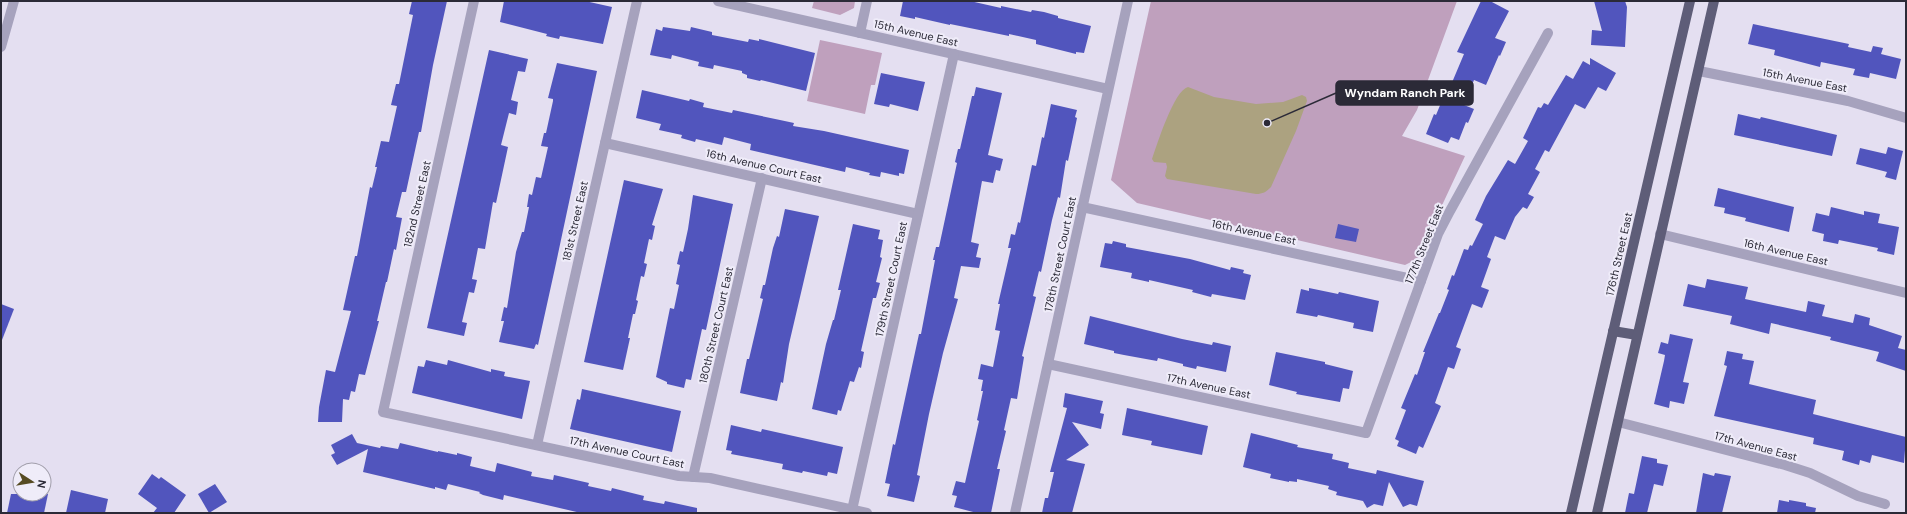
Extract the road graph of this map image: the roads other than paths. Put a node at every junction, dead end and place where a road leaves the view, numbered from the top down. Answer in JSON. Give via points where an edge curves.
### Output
{"nodes":[{"id":1,"x":14,"y":1,"type":"edge"},
{"id":2,"x":474,"y":1,"type":"edge"},
{"id":3,"x":637,"y":1,"type":"edge"},
{"id":4,"x":718,"y":1,"type":"edge"},
{"id":5,"x":867,"y":1,"type":"edge"},
{"id":6,"x":1128,"y":1,"type":"edge"},
{"id":7,"x":1690,"y":1,"type":"edge"},
{"id":8,"x":1714,"y":1,"type":"edge"},
{"id":9,"x":860,"y":33,"type":"junction"},
{"id":10,"x":1548,"y":33,"type":"dead end"},
{"id":11,"x":1,"y":47,"type":"edge"},
{"id":12,"x":954,"y":54,"type":"junction"},
{"id":13,"x":1699,"y":71,"type":"junction"},
{"id":14,"x":1108,"y":89,"type":"junction"},
{"id":15,"x":1906,"y":118,"type":"edge"},
{"id":16,"x":605,"y":143,"type":"junction"},
{"id":17,"x":762,"y":178,"type":"junction"},
{"id":18,"x":1082,"y":207,"type":"junction"},
{"id":19,"x":918,"y":214,"type":"junction"},
{"id":20,"x":1660,"y":234,"type":"junction"},
{"id":21,"x":1421,"y":281,"type":"junction"},
{"id":22,"x":1906,"y":293,"type":"edge"},
{"id":23,"x":1613,"y":331,"type":"junction"},
{"id":24,"x":1637,"y":335,"type":"junction"},
{"id":25,"x":1048,"y":364,"type":"junction"},
{"id":26,"x":383,"y":412,"type":"joint"},
{"id":27,"x":1618,"y":422,"type":"junction"},
{"id":28,"x":1366,"y":433,"type":"joint"},
{"id":29,"x":537,"y":445,"type":"junction"},
{"id":30,"x":693,"y":477,"type":"junction"},
{"id":31,"x":1885,"y":504,"type":"dead end"},
{"id":32,"x":852,"y":510,"type":"junction"},
{"id":33,"x":867,"y":513,"type":"edge"},
{"id":34,"x":1015,"y":513,"type":"edge"},
{"id":35,"x":1571,"y":513,"type":"edge"},
{"id":36,"x":1596,"y":513,"type":"edge"}],
"edges":[{"from":1,"to":11,"type":"street"},
{"from":2,"to":26,"type":"street","name":"182nd Street East"},
{"from":3,"to":16,"type":"street","name":"181st Street East"},
{"from":4,"to":9,"type":"street","name":"15th Avenue East"},
{"from":5,"to":9,"type":"street"},
{"from":6,"to":14,"type":"street","name":"178th Street Court East"},
{"from":7,"to":23,"type":"main road","name":"176th Street East"},
{"from":8,"to":13,"type":"main road"},
{"from":9,"to":12,"type":"street","name":"15th Avenue East"},
{"from":10,"to":21,"type":"street","name":"177th Street East","via":[[1438,234]]},
{"from":12,"to":14,"type":"street","name":"15th Avenue East"},
{"from":12,"to":19,"type":"street","name":"179th Street Court East"},
{"from":13,"to":15,"type":"street","name":"15th Avenue East","via":[[1848,101]]},
{"from":13,"to":20,"type":"main road"},
{"from":14,"to":18,"type":"street","name":"178th Street Court East"},
{"from":16,"to":17,"type":"street","name":"16th Avenue Court East"},
{"from":16,"to":29,"type":"street","name":"181st Street East"},
{"from":17,"to":19,"type":"street","name":"16th Avenue Court East"},
{"from":17,"to":30,"type":"street","name":"180th Street Court East"},
{"from":18,"to":21,"type":"street","name":"16th Avenue East"},
{"from":18,"to":25,"type":"street","name":"178th Street Court East"},
{"from":19,"to":32,"type":"street","name":"179th Street Court East"},
{"from":20,"to":22,"type":"street","name":"16th Avenue East"},
{"from":20,"to":24,"type":"main road"},
{"from":21,"to":28,"type":"street","name":"177th Street East"},
{"from":23,"to":24,"type":"main road"},
{"from":23,"to":35,"type":"main road","name":"176th Street East"},
{"from":24,"to":27,"type":"main road"},
{"from":25,"to":28,"type":"street","name":"17th Avenue East"},
{"from":25,"to":34,"type":"street","name":"178th Street Court East"},
{"from":26,"to":29,"type":"street","name":"17th Avenue Court East"},
{"from":27,"to":31,"type":"street","name":"17th Avenue East","via":[[1785,465],[1810,473],[1858,496]]},
{"from":27,"to":36,"type":"main road"},
{"from":29,"to":30,"type":"street","name":"17th Avenue Court East"},
{"from":30,"to":32,"type":"street","name":"17th Avenue Court East","via":[[710,478]]},
{"from":32,"to":33,"type":"street","name":"17th Avenue Court East"}]}
